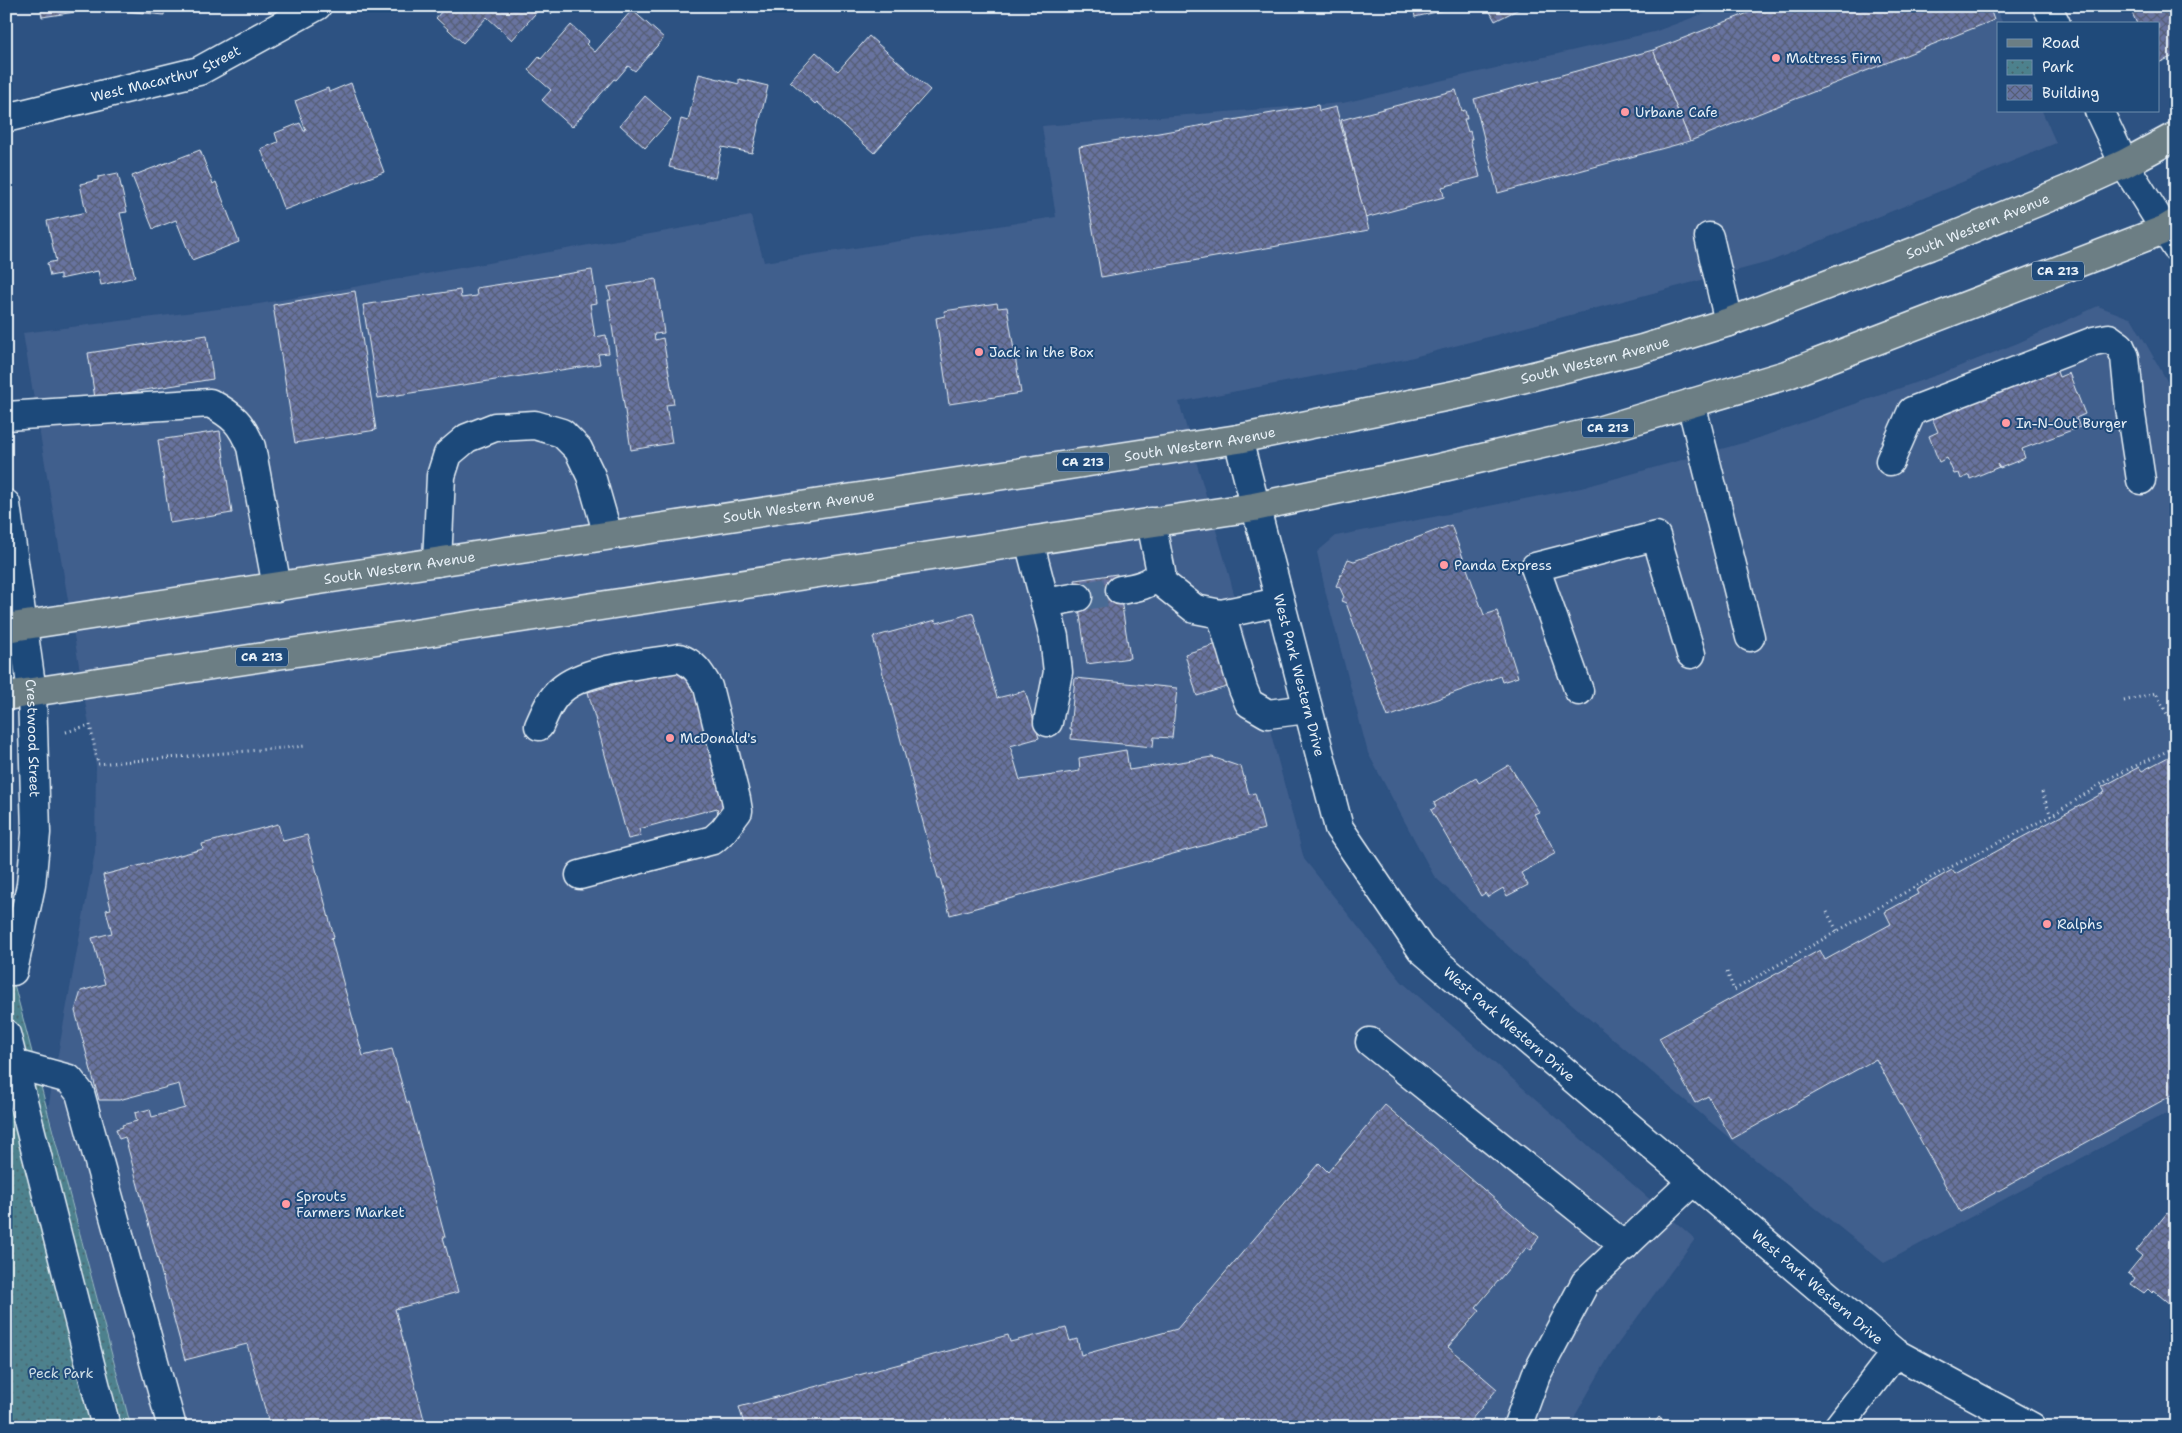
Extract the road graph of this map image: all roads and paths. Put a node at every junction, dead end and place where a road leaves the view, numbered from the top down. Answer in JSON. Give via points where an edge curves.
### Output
{"nodes":[{"id":1,"x":317,"y":6,"type":"edge"},
{"id":2,"x":2047,"y":6,"type":"edge"},
{"id":3,"x":2055,"y":22,"type":"edge"},
{"id":4,"x":2099,"y":112,"type":"edge"},
{"id":5,"x":6,"y":118,"type":"edge"},
{"id":6,"x":2176,"y":136,"type":"edge"},
{"id":7,"x":2124,"y":164,"type":"junction"},
{"id":8,"x":2172,"y":233,"type":"edge"},
{"id":9,"x":1708,"y":237,"type":"dead end"},
{"id":10,"x":1729,"y":322,"type":"junction"},
{"id":11,"x":1691,"y":403,"type":"junction"},
{"id":12,"x":6,"y":416,"type":"edge"},
{"id":13,"x":1238,"y":439,"type":"junction"},
{"id":14,"x":1890,"y":461,"type":"dead end"},
{"id":15,"x":2141,"y":480,"type":"dead end"},
{"id":16,"x":6,"y":504,"type":"edge"},
{"id":17,"x":1254,"y":506,"type":"junction"},
{"id":18,"x":1151,"y":522,"type":"junction"},
{"id":19,"x":608,"y":535,"type":"junction"},
{"id":20,"x":1029,"y":541,"type":"junction"},
{"id":21,"x":437,"y":562,"type":"junction"},
{"id":22,"x":1156,"y":578,"type":"junction"},
{"id":23,"x":276,"y":587,"type":"junction"},
{"id":24,"x":1120,"y":590,"type":"tunnel mouth"},
{"id":25,"x":1078,"y":598,"type":"tunnel mouth"},
{"id":26,"x":1045,"y":602,"type":"junction"},
{"id":27,"x":1279,"y":602,"type":"junction"},
{"id":28,"x":1221,"y":614,"type":"junction"},
{"id":29,"x":15,"y":627,"type":"edge"},
{"id":30,"x":1750,"y":637,"type":"dead end"},
{"id":31,"x":1691,"y":654,"type":"dead end"},
{"id":32,"x":1579,"y":690,"type":"dead end"},
{"id":33,"x":19,"y":694,"type":"edge"},
{"id":34,"x":2124,"y":701,"type":"dead end"},
{"id":35,"x":1307,"y":709,"type":"junction"},
{"id":36,"x":1048,"y":722,"type":"dead end"},
{"id":37,"x":539,"y":726,"type":"dead end"},
{"id":38,"x":2176,"y":731,"type":"edge"},
{"id":39,"x":34,"y":741,"type":"junction"},
{"id":40,"x":304,"y":746,"type":"dead end"},
{"id":41,"x":2176,"y":747,"type":"edge"},
{"id":42,"x":2042,"y":792,"type":"dead end"},
{"id":43,"x":2051,"y":816,"type":"junction"},
{"id":44,"x":580,"y":875,"type":"dead end"},
{"id":45,"x":1828,"y":912,"type":"dead end"},
{"id":46,"x":1837,"y":930,"type":"junction"},
{"id":47,"x":13,"y":971,"type":"dead end"},
{"id":48,"x":1727,"y":972,"type":"dead end"},
{"id":49,"x":6,"y":1034,"type":"edge"},
{"id":50,"x":1370,"y":1042,"type":"dead end"},
{"id":51,"x":14,"y":1064,"type":"junction"},
{"id":52,"x":1693,"y":1181,"type":"junction"},
{"id":53,"x":1625,"y":1246,"type":"junction"},
{"id":54,"x":1895,"y":1353,"type":"junction"},
{"id":55,"x":106,"y":1427,"type":"edge"},
{"id":56,"x":172,"y":1427,"type":"edge"},
{"id":57,"x":1517,"y":1427,"type":"edge"},
{"id":58,"x":1838,"y":1427,"type":"edge"},
{"id":59,"x":2032,"y":1427,"type":"edge"}],
"edges":[{"from":1,"to":5,"type":"street","name":"West Macarthur Street","via":[[199,71]]},
{"from":2,"to":3,"type":"street"},
{"from":4,"to":7,"type":"street"},
{"from":6,"to":7,"type":"main road","name":"South Western Avenue","number":"CA 213"},
{"from":7,"to":8,"type":"street"},
{"from":7,"to":10,"type":"main road","name":"South Western Avenue","number":"CA 213","via":[[1929,246]]},
{"from":8,"to":11,"type":"main road","number":"CA 213","via":[[1786,375]]},
{"from":9,"to":10,"type":"street"},
{"from":10,"to":13,"type":"main road","name":"South Western Avenue","number":"CA 213","via":[[1642,349],[1469,392]]},
{"from":11,"to":17,"type":"main road","number":"CA 213","via":[[1598,431],[1435,470]]},
{"from":11,"to":30,"type":"street"},
{"from":12,"to":23,"type":"street","via":[[210,404],[229,413],[242,426],[252,447]]},
{"from":13,"to":17,"type":"street","name":"West Park Western Drive"},
{"from":13,"to":19,"type":"main road","name":"South Western Avenue","number":"CA 213"},
{"from":14,"to":15,"type":"street","via":[[1912,411],[2109,338],[2120,346],[2125,357]]},
{"from":16,"to":29,"type":"street","name":"Crestwood Street"},
{"from":17,"to":18,"type":"main road","number":"CA 213"},
{"from":17,"to":27,"type":"street","name":"West Park Western Drive"},
{"from":18,"to":20,"type":"main road","number":"CA 213"},
{"from":18,"to":22,"type":"street","via":[[1161,572]]},
{"from":19,"to":21,"type":"main road","name":"South Western Avenue","number":"CA 213"},
{"from":19,"to":21,"type":"street","via":[[591,476],[578,449],[562,433],[535,425],[494,427],[467,438],[448,454],[441,476]]},
{"from":20,"to":26,"type":"street"},
{"from":20,"to":33,"type":"main road","number":"CA 213"},
{"from":21,"to":23,"type":"main road","name":"South Western Avenue","number":"CA 213"},
{"from":22,"to":24,"type":"street","via":[[1136,588]]},
{"from":22,"to":28,"type":"street","via":[[1195,609]]},
{"from":23,"to":29,"type":"main road","name":"South Western Avenue","number":"CA 213"},
{"from":25,"to":26,"type":"street"},
{"from":26,"to":36,"type":"street","via":[[1058,672]]},
{"from":27,"to":28,"type":"street"},
{"from":27,"to":35,"type":"street","name":"West Park Western Drive"},
{"from":28,"to":35,"type":"street","via":[[1249,703],[1268,714]]},
{"from":29,"to":33,"type":"street","name":"Crestwood Street"},
{"from":31,"to":32,"type":"street","via":[[1656,536],[1535,567]]},
{"from":33,"to":39,"type":"street","name":"Crestwood Street"},
{"from":34,"to":38,"type":"path","via":[[2156,693]]},
{"from":35,"to":52,"type":"street","name":"West Park Western Drive","via":[[1339,828],[1421,949]]},
{"from":37,"to":44,"type":"street","via":[[551,701],[561,690],[577,679],[595,673],[679,658],[690,662],[708,687],[736,799],[738,811],[734,818],[713,840]]},
{"from":39,"to":40,"type":"path","via":[[90,725],[98,764]]},
{"from":39,"to":47,"type":"street","name":"Crestwood Street","via":[[36,833],[31,885]]},
{"from":41,"to":43,"type":"path","via":[[2114,776]]},
{"from":42,"to":43,"type":"path"},
{"from":43,"to":46,"type":"path","via":[[1940,872]]},
{"from":45,"to":46,"type":"path"},
{"from":46,"to":48,"type":"path","via":[[1734,990]]},
{"from":49,"to":51,"type":"street"},
{"from":50,"to":53,"type":"street"},
{"from":51,"to":55,"type":"street"},
{"from":51,"to":56,"type":"street","via":[[69,1079],[80,1093]]},
{"from":52,"to":53,"type":"street"},
{"from":52,"to":54,"type":"street","name":"West Park Western Drive"},
{"from":53,"to":57,"type":"street","via":[[1585,1283],[1536,1375]]},
{"from":54,"to":58,"type":"street"},
{"from":54,"to":59,"type":"street","name":"West Park Western Drive"}]}
